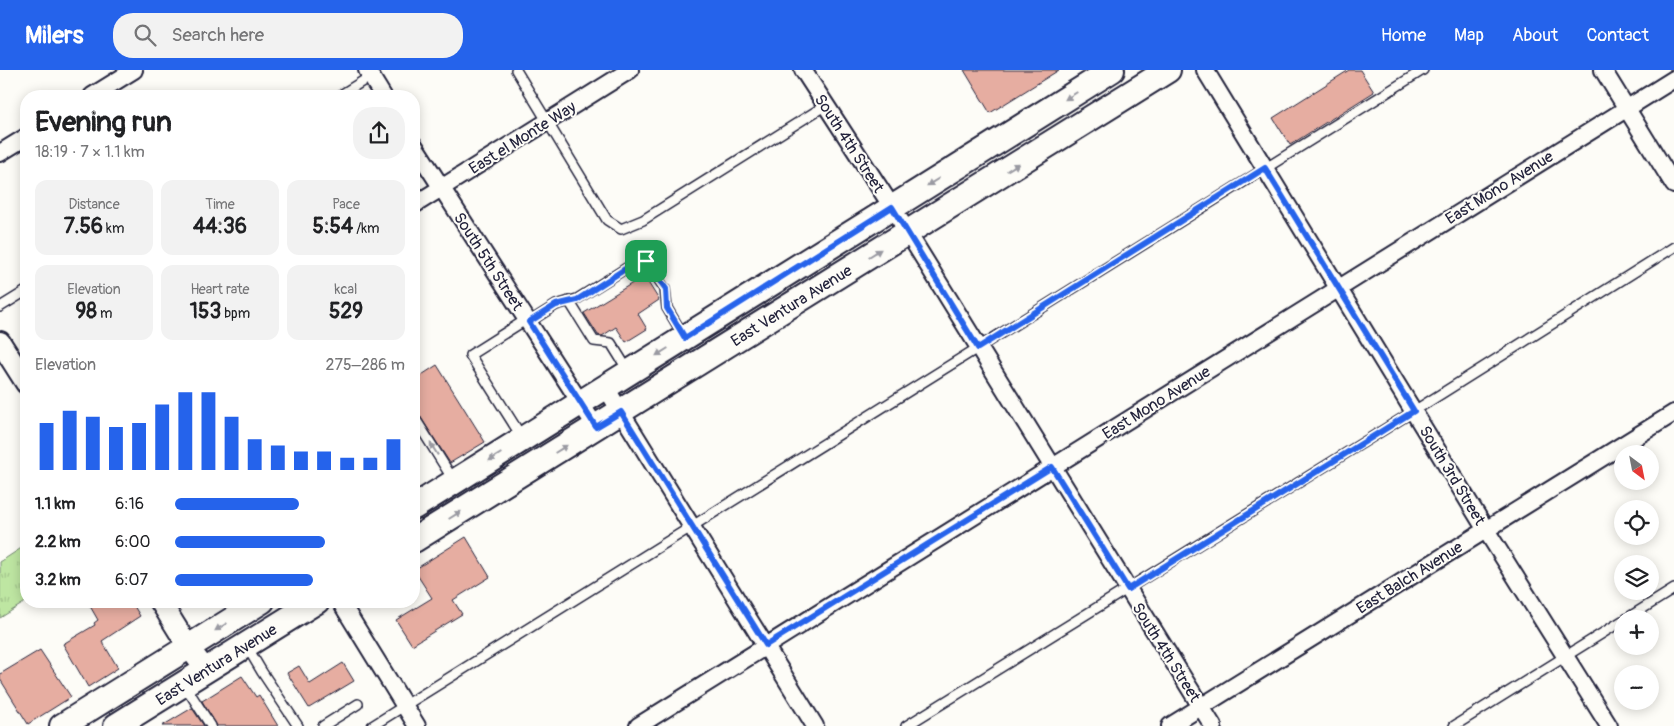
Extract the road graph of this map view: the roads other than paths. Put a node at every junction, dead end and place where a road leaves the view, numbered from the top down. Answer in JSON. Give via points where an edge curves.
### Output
{"nodes":[{"id":1,"x":134,"y":70,"type":"edge"},
{"id":2,"x":516,"y":70,"type":"edge"},
{"id":3,"x":630,"y":70,"type":"edge"},
{"id":4,"x":803,"y":70,"type":"edge"},
{"id":5,"x":1112,"y":70,"type":"edge"},
{"id":6,"x":1168,"y":70,"type":"edge"},
{"id":7,"x":1205,"y":70,"type":"edge"},
{"id":8,"x":1423,"y":70,"type":"edge"},
{"id":9,"x":1603,"y":70,"type":"edge"},
{"id":10,"x":369,"y":73,"type":"edge"},
{"id":11,"x":1674,"y":78,"type":"edge"},
{"id":12,"x":102,"y":90,"type":"edge"},
{"id":13,"x":347,"y":90,"type":"edge"},
{"id":14,"x":380,"y":90,"type":"edge"},
{"id":15,"x":826,"y":105,"type":"junction"},
{"id":16,"x":1626,"y":108,"type":"junction"},
{"id":17,"x":548,"y":121,"type":"junction"},
{"id":18,"x":20,"y":141,"type":"edge"},
{"id":19,"x":0,"y":153,"type":"edge"},
{"id":20,"x":420,"y":155,"type":"edge"},
{"id":21,"x":1265,"y":168,"type":"junction"},
{"id":22,"x":1674,"y":185,"type":"edge"},
{"id":23,"x":441,"y":188,"type":"junction"},
{"id":24,"x":420,"y":201,"type":"edge"},
{"id":25,"x":892,"y":207,"type":"junction"},
{"id":26,"x":908,"y":232,"type":"junction"},
{"id":27,"x":1674,"y":247,"type":"edge"},
{"id":28,"x":1338,"y":288,"type":"junction"},
{"id":29,"x":20,"y":294,"type":"edge"},
{"id":30,"x":569,"y":301,"type":"junction"},
{"id":31,"x":0,"y":307,"type":"edge"},
{"id":32,"x":528,"y":320,"type":"junction"},
{"id":33,"x":685,"y":338,"type":"junction"},
{"id":34,"x":0,"y":342,"type":"edge"},
{"id":35,"x":978,"y":348,"type":"junction"},
{"id":36,"x":630,"y":373,"type":"junction"},
{"id":37,"x":20,"y":374,"type":"edge"},
{"id":38,"x":606,"y":388,"type":"junction"},
{"id":39,"x":581,"y":404,"type":"junction"},
{"id":40,"x":1414,"y":411,"type":"junction"},
{"id":41,"x":621,"y":412,"type":"junction"},
{"id":42,"x":1674,"y":413,"type":"edge"},
{"id":43,"x":420,"y":427,"type":"edge"},
{"id":44,"x":596,"y":427,"type":"junction"},
{"id":45,"x":523,"y":439,"type":"junction"},
{"id":46,"x":1052,"y":467,"type":"junction"},
{"id":47,"x":454,"y":482,"type":"junction"},
{"id":48,"x":420,"y":499,"type":"edge"},
{"id":49,"x":692,"y":526,"type":"junction"},
{"id":50,"x":1486,"y":530,"type":"junction"},
{"id":51,"x":420,"y":536,"type":"edge"},
{"id":52,"x":1128,"y":589,"type":"junction"},
{"id":53,"x":1674,"y":589,"type":"edge"},
{"id":54,"x":164,"y":608,"type":"edge"},
{"id":55,"x":251,"y":608,"type":"edge"},
{"id":56,"x":306,"y":608,"type":"edge"},
{"id":57,"x":344,"y":608,"type":"edge"},
{"id":58,"x":1640,"y":610,"type":"edge"},
{"id":59,"x":1614,"y":626,"type":"edge"},
{"id":60,"x":246,"y":645,"type":"junction"},
{"id":61,"x":766,"y":645,"type":"junction"},
{"id":62,"x":189,"y":648,"type":"junction"},
{"id":63,"x":1566,"y":656,"type":"junction"},
{"id":64,"x":206,"y":670,"type":"junction"},
{"id":65,"x":184,"y":684,"type":"junction"},
{"id":66,"x":358,"y":704,"type":"dead end"},
{"id":67,"x":404,"y":706,"type":"junction"},
{"id":68,"x":1202,"y":706,"type":"junction"},
{"id":69,"x":62,"y":726,"type":"edge"},
{"id":70,"x":116,"y":726,"type":"edge"},
{"id":71,"x":211,"y":726,"type":"edge"},
{"id":72,"x":298,"y":726,"type":"edge"},
{"id":73,"x":323,"y":726,"type":"edge"},
{"id":74,"x":372,"y":726,"type":"edge"},
{"id":75,"x":417,"y":726,"type":"edge"},
{"id":76,"x":638,"y":726,"type":"edge"},
{"id":77,"x":815,"y":726,"type":"edge"},
{"id":78,"x":906,"y":726,"type":"edge"},
{"id":79,"x":1170,"y":726,"type":"edge"},
{"id":80,"x":1213,"y":726,"type":"edge"},
{"id":81,"x":1454,"y":726,"type":"edge"},
{"id":82,"x":1609,"y":726,"type":"edge"}],
"edges":[{"from":1,"to":12,"type":"street"},
{"from":2,"to":17,"type":"lane"},
{"from":3,"to":17,"type":"street","name":"East el Monte Way"},
{"from":4,"to":15,"type":"street","name":"South 4th Street"},
{"from":5,"to":25,"type":"main road","name":"East Ventura Avenue","one_way":true},
{"from":26,"to":6,"type":"main road","name":"East Ventura Avenue","one_way":true},
{"from":7,"to":21,"type":"street","name":"South 3rd Street"},
{"from":8,"to":21,"type":"lane"},
{"from":9,"to":16,"type":"street"},
{"from":10,"to":13,"type":"lane"},
{"from":10,"to":14,"type":"street"},
{"from":11,"to":16,"type":"street","name":"East Mono Avenue"},
{"from":15,"to":17,"type":"lane","via":[[643,220],[621,229],[607,220]]},
{"from":15,"to":25,"type":"street","name":"South 4th Street"},
{"from":16,"to":22,"type":"street"},
{"from":16,"to":28,"type":"street","name":"East Mono Avenue"},
{"from":17,"to":23,"type":"street","name":"East el Monte Way"},
{"from":18,"to":19,"type":"street"},
{"from":20,"to":23,"type":"street","name":"South 5th Street"},
{"from":21,"to":28,"type":"street","name":"South 3rd Street"},
{"from":21,"to":35,"type":"lane"},
{"from":23,"to":24,"type":"street","name":"East el Monte Way"},
{"from":23,"to":32,"type":"street","name":"South 5th Street"},
{"from":25,"to":26,"type":"street","name":"South 4th Street"},
{"from":25,"to":33,"type":"main road","name":"East Ventura Avenue"},
{"from":26,"to":35,"type":"street","name":"South 4th Street"},
{"from":41,"to":26,"type":"main road","name":"East Ventura Avenue","one_way":true},
{"from":27,"to":40,"type":"lane"},
{"from":28,"to":40,"type":"street","name":"South 3rd Street"},
{"from":28,"to":46,"type":"street","name":"East Mono Avenue"},
{"from":29,"to":31,"type":"lane"},
{"from":30,"to":32,"type":"lane"},
{"from":30,"to":33,"type":"lane","via":[[577,300],[636,262],[646,261],[666,289],[667,308]]},
{"from":30,"to":36,"type":"lane","via":[[594,341],[611,343]]},
{"from":32,"to":39,"type":"street","name":"South 5th Street"},
{"from":32,"to":45,"type":"lane","via":[[470,355]]},
{"from":33,"to":36,"type":"main road","name":"East Ventura Avenue","one_way":true},
{"from":34,"to":37,"type":"street"},
{"from":35,"to":46,"type":"street","name":"South 4th Street"},
{"from":35,"to":49,"type":"lane"},
{"from":36,"to":38,"type":"main road","name":"East Ventura Avenue"},
{"from":38,"to":39,"type":"main road","name":"East Ventura Avenue"},
{"from":38,"to":41,"type":"street"},
{"from":39,"to":44,"type":"street","name":"South 5th Street"},
{"from":39,"to":45,"type":"main road","name":"East Ventura Avenue"},
{"from":40,"to":50,"type":"street","name":"South 3rd Street"},
{"from":40,"to":52,"type":"lane"},
{"from":41,"to":44,"type":"main road","name":"East Ventura Avenue"},
{"from":41,"to":49,"type":"street"},
{"from":42,"to":50,"type":"street","name":"East Balch Avenue"},
{"from":47,"to":43,"type":"lane","one_way":true},
{"from":51,"to":44,"type":"main road","name":"East Ventura Avenue","one_way":true},
{"from":45,"to":47,"type":"main road","name":"East Ventura Avenue","one_way":true},
{"from":46,"to":52,"type":"street","name":"South 4th Street"},
{"from":46,"to":61,"type":"street","name":"East Mono Avenue"},
{"from":47,"to":48,"type":"main road","name":"East Ventura Avenue"},
{"from":49,"to":61,"type":"street"},
{"from":49,"to":67,"type":"lane"},
{"from":50,"to":63,"type":"street","name":"South 3rd Street"},
{"from":50,"to":68,"type":"street","name":"East Balch Avenue"},
{"from":52,"to":68,"type":"street","name":"South 4th Street"},
{"from":52,"to":78,"type":"lane"},
{"from":53,"to":58,"type":"lane"},
{"from":54,"to":62,"type":"street"},
{"from":55,"to":62,"type":"main road","name":"East Ventura Avenue","one_way":true},
{"from":56,"to":60,"type":"main road","name":"East Ventura Avenue"},
{"from":57,"to":67,"type":"street"},
{"from":59,"to":63,"type":"lane"},
{"from":60,"to":64,"type":"main road","name":"East Ventura Avenue"},
{"from":60,"to":72,"type":"lane"},
{"from":61,"to":76,"type":"street","name":"East Mono Avenue"},
{"from":61,"to":77,"type":"street"},
{"from":62,"to":64,"type":"street"},
{"from":62,"to":69,"type":"main road","name":"East Ventura Avenue"},
{"from":63,"to":81,"type":"lane"},
{"from":63,"to":82,"type":"street","name":"South 3rd Street"},
{"from":64,"to":65,"type":"main road","name":"East Ventura Avenue"},
{"from":65,"to":70,"type":"main road","name":"East Ventura Avenue"},
{"from":65,"to":71,"type":"lane"},
{"from":66,"to":73,"type":"lane"},
{"from":67,"to":74,"type":"lane"},
{"from":67,"to":75,"type":"street"},
{"from":68,"to":79,"type":"street","name":"East Balch Avenue"},
{"from":68,"to":80,"type":"street","name":"South 4th Street"}]}
